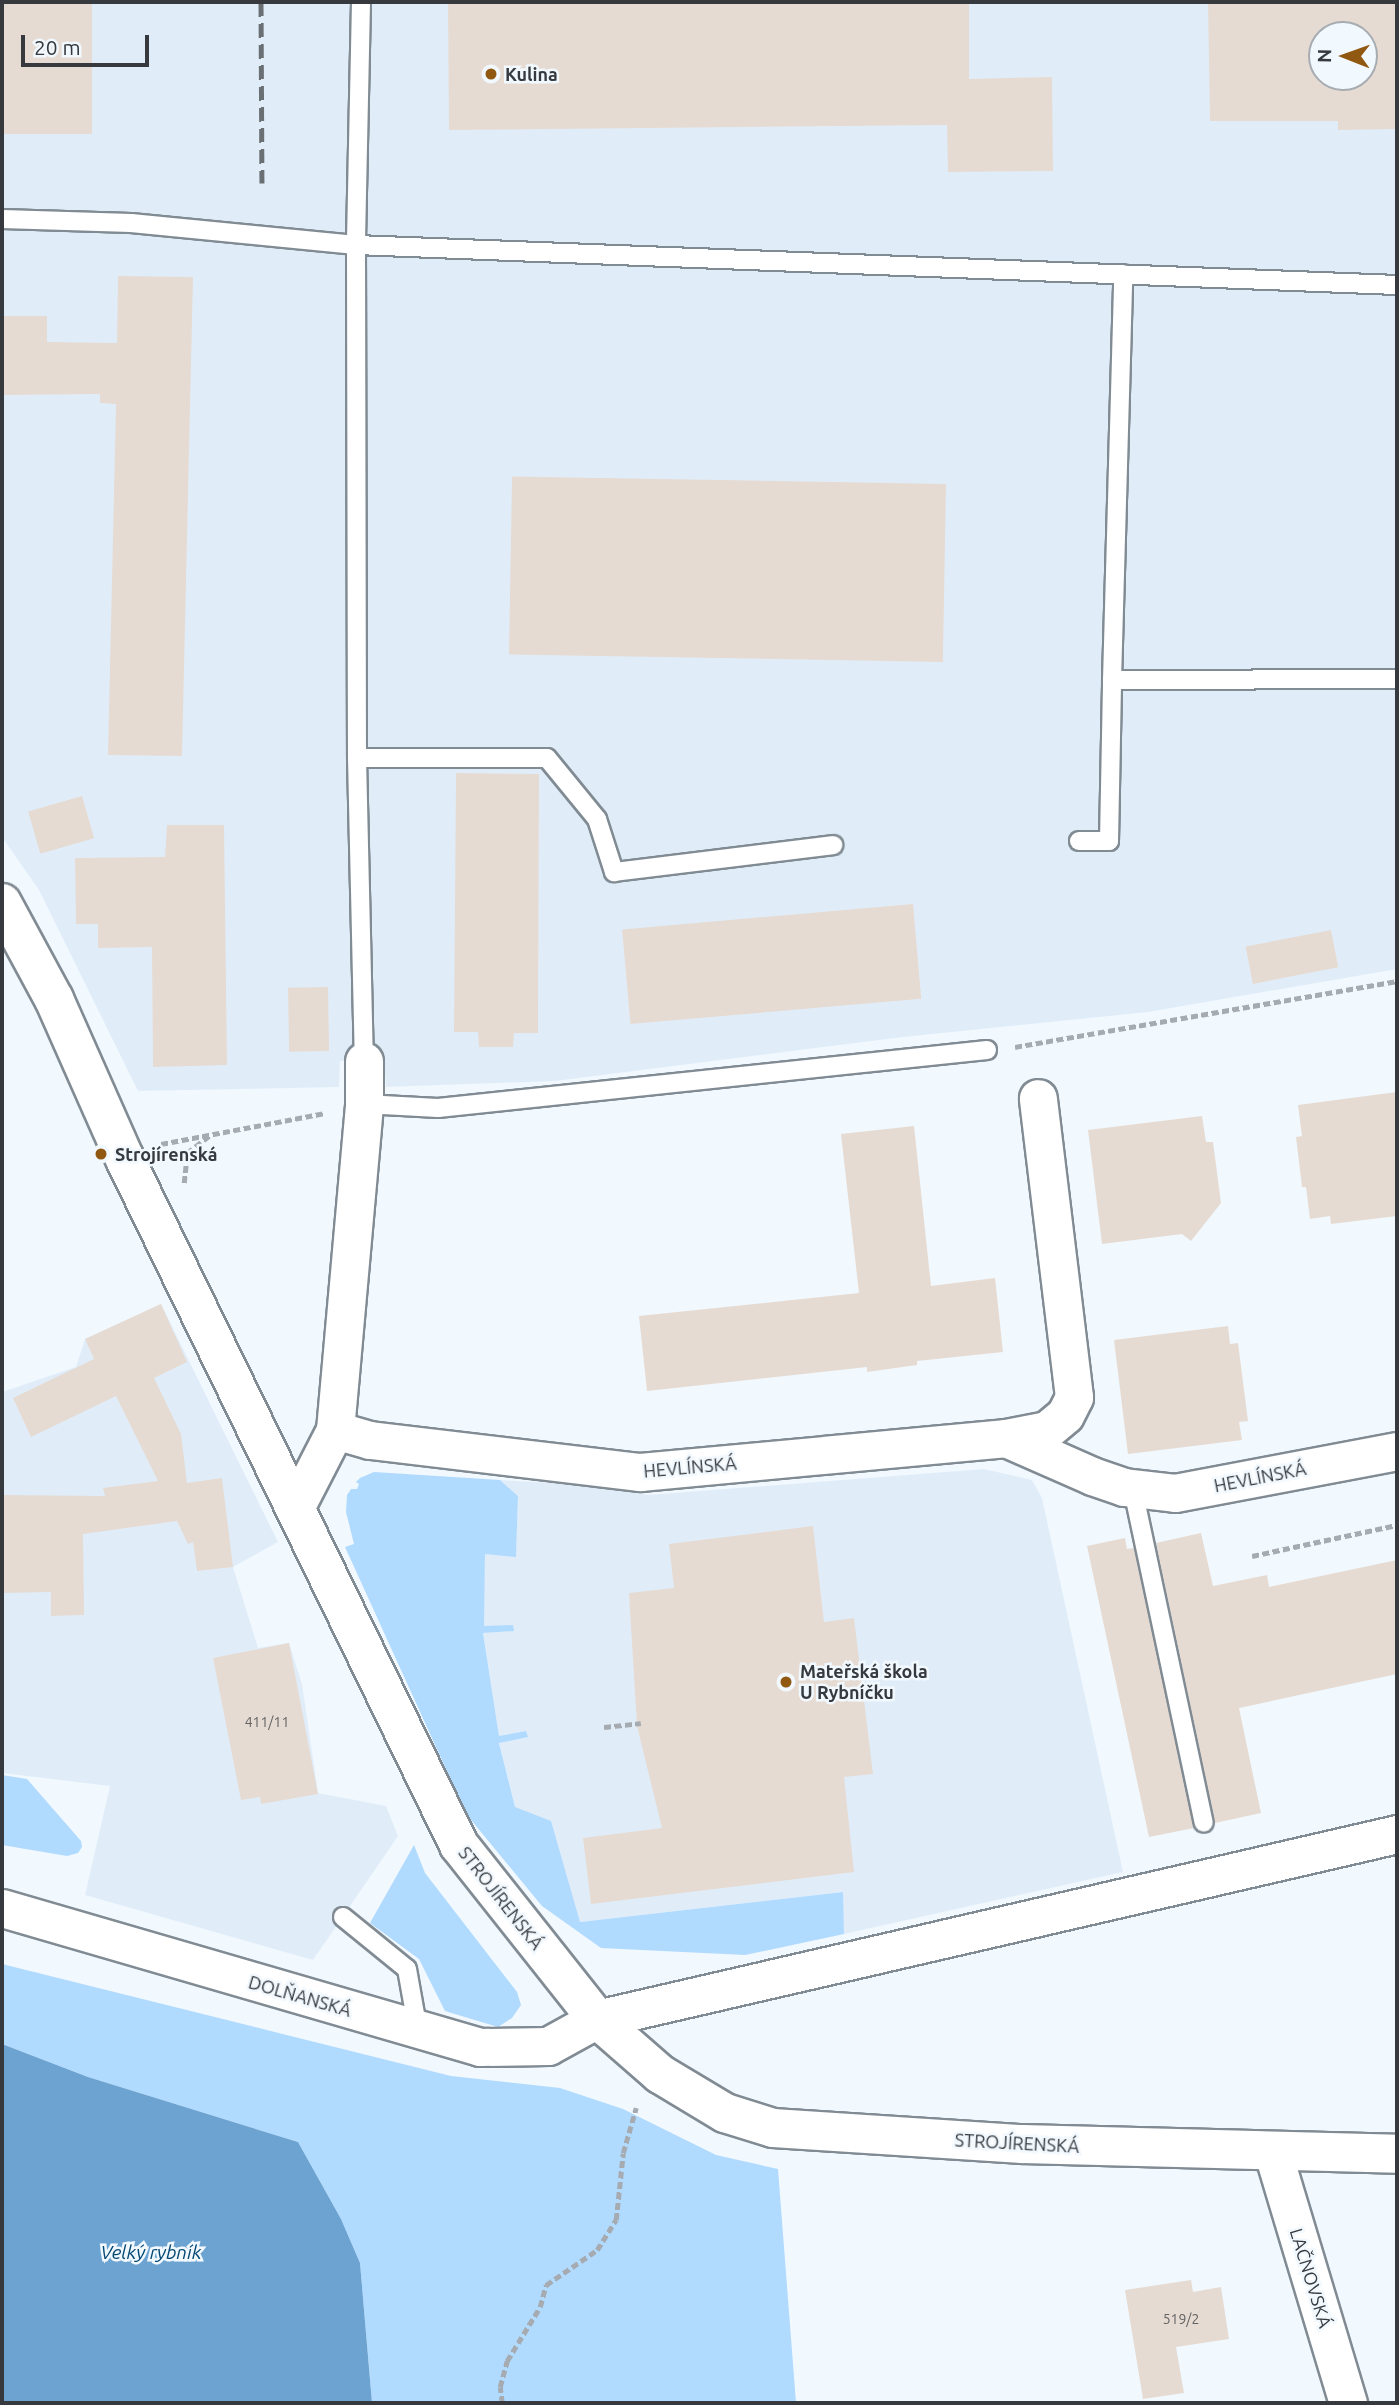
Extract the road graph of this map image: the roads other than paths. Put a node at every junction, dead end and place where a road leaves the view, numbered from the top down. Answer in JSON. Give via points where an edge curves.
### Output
{"nodes":[{"id":1,"x":361,"y":2,"type":"edge"},
{"id":2,"x":2,"y":219,"type":"edge"},
{"id":3,"x":356,"y":245,"type":"junction"},
{"id":4,"x":1123,"y":274,"type":"junction"},
{"id":5,"x":1397,"y":285,"type":"edge"},
{"id":6,"x":1397,"y":679,"type":"edge"},
{"id":7,"x":1112,"y":680,"type":"junction"},
{"id":8,"x":358,"y":758,"type":"junction"},
{"id":9,"x":1079,"y":841,"type":"dead end"},
{"id":10,"x":833,"y":845,"type":"dead end"},
{"id":11,"x":5,"y":913,"type":"edge"},
{"id":12,"x":987,"y":1050,"type":"road end"},
{"id":13,"x":363,"y":1061,"type":"joint"},
{"id":14,"x":1038,"y":1098,"type":"dead end"},
{"id":15,"x":364,"y":1104,"type":"junction"},
{"id":16,"x":335,"y":1430,"type":"junction"},
{"id":17,"x":1006,"y":1438,"type":"junction"},
{"id":18,"x":1397,"y":1451,"type":"edge"},
{"id":19,"x":1133,"y":1490,"type":"junction"},
{"id":20,"x":296,"y":1506,"type":"junction"},
{"id":21,"x":1204,"y":1823,"type":"dead end"},
{"id":22,"x":1397,"y":1834,"type":"edge"},
{"id":23,"x":2,"y":1908,"type":"edge"},
{"id":24,"x":343,"y":1917,"type":"dead end"},
{"id":25,"x":597,"y":2019,"type":"junction"},
{"id":26,"x":418,"y":2031,"type":"junction"},
{"id":27,"x":1273,"y":2153,"type":"junction"},
{"id":28,"x":1397,"y":2154,"type":"edge"},
{"id":29,"x":1348,"y":2403,"type":"edge"}],
"edges":[{"from":1,"to":3,"type":"lane"},
{"from":2,"to":3,"type":"lane","via":[[131,223]]},
{"from":3,"to":4,"type":"lane"},
{"from":3,"to":8,"type":"lane"},
{"from":4,"to":5,"type":"lane"},
{"from":4,"to":7,"type":"lane"},
{"from":6,"to":7,"type":"lane"},
{"from":7,"to":9,"type":"lane","via":[[1109,841]]},
{"from":8,"to":10,"type":"lane","via":[[547,758],[597,819],[614,872]]},
{"from":8,"to":13,"type":"lane"},
{"from":11,"to":20,"type":"street","name":"STROJÍRENSKÁ","via":[[54,999],[125,1159]]},
{"from":12,"to":15,"type":"lane","via":[[438,1108]]},
{"from":13,"to":15,"type":"street"},
{"from":14,"to":17,"type":"street","name":"HEVLÍNSKÁ","via":[[1074,1397],[1065,1415],[1047,1430]]},
{"from":15,"to":16,"type":"street"},
{"from":16,"to":17,"type":"street","name":"HEVLÍNSKÁ","via":[[370,1440],[640,1472]]},
{"from":16,"to":20,"type":"street"},
{"from":17,"to":19,"type":"street","name":"HEVLÍNSKÁ"},
{"from":18,"to":19,"type":"street","name":"HEVLÍNSKÁ","via":[[1175,1493]]},
{"from":19,"to":21,"type":"lane"},
{"from":20,"to":25,"type":"street","name":"STROJÍRENSKÁ","via":[[459,1845]]},
{"from":22,"to":25,"type":"street","name":"DOLŇANSKÁ"},
{"from":23,"to":26,"type":"street","name":"DOLŇANSKÁ"},
{"from":24,"to":26,"type":"lane","via":[[407,1969]]},
{"from":25,"to":26,"type":"street","name":"DOLŇANSKÁ","via":[[548,2046],[480,2047]]},
{"from":25,"to":27,"type":"street","name":"STROJÍRENSKÁ","via":[[660,2074],[725,2113],[773,2128],[1022,2144]]},
{"from":27,"to":28,"type":"street","name":"STROJÍRENSKÁ"},
{"from":27,"to":29,"type":"street","name":"LAČNOVSKÁ"}]}
